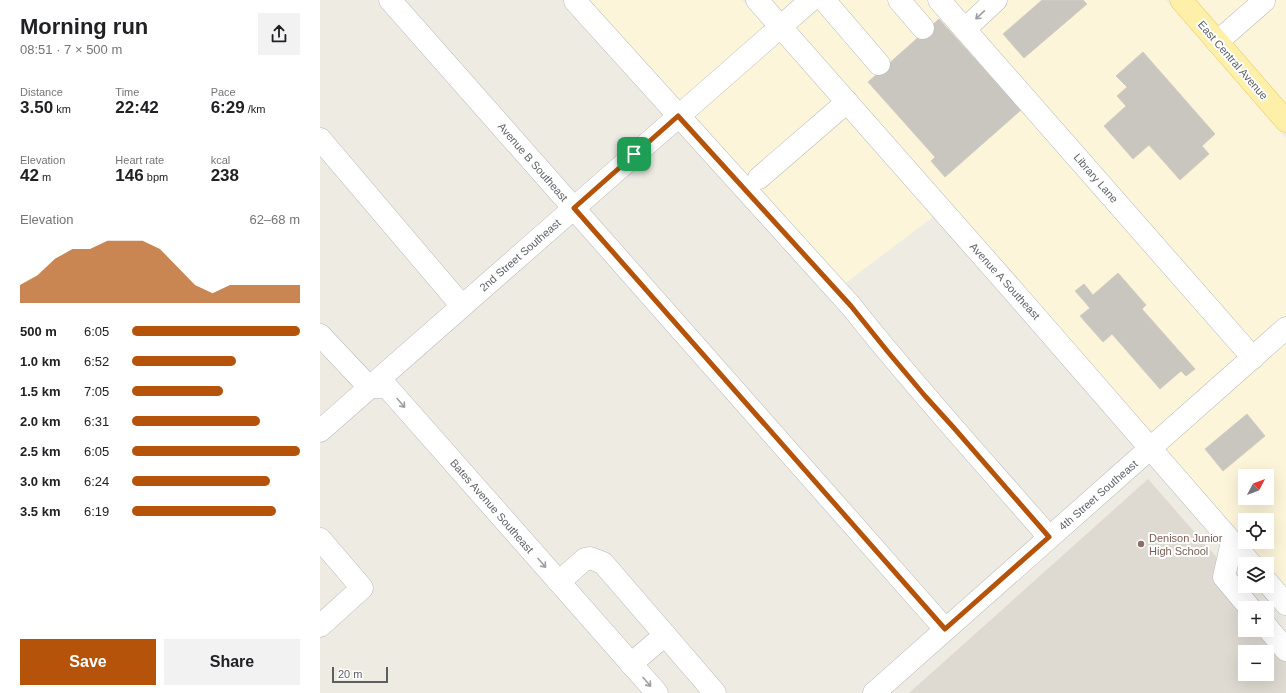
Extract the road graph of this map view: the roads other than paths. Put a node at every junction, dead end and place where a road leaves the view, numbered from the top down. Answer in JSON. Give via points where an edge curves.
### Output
{"nodes":[{"id":1,"x":390,"y":0,"type":"edge"},
{"id":2,"x":757,"y":0,"type":"edge"},
{"id":3,"x":811,"y":0,"type":"edge"},
{"id":4,"x":824,"y":0,"type":"edge"},
{"id":5,"x":899,"y":0,"type":"edge"},
{"id":6,"x":939,"y":0,"type":"edge"},
{"id":7,"x":996,"y":0,"type":"edge"},
{"id":8,"x":1181,"y":0,"type":"edge"},
{"id":9,"x":1263,"y":0,"type":"edge"},
{"id":10,"x":575,"y":1,"type":"dead end"},
{"id":11,"x":780,"y":26,"type":"junction"},
{"id":12,"x":923,"y":28,"type":"dead end"},
{"id":13,"x":964,"y":29,"type":"junction"},
{"id":14,"x":1217,"y":42,"type":"junction"},
{"id":15,"x":879,"y":64,"type":"dead end"},
{"id":16,"x":846,"y":102,"type":"junction"},
{"id":17,"x":1283,"y":111,"type":"edge"},
{"id":18,"x":678,"y":116,"type":"junction"},
{"id":19,"x":320,"y":138,"type":"edge"},
{"id":20,"x":759,"y":178,"type":"dead end"},
{"id":21,"x":574,"y":208,"type":"junction"},
{"id":22,"x":462,"y":306,"type":"junction"},
{"id":23,"x":1286,"y":328,"type":"edge"},
{"id":24,"x":320,"y":335,"type":"edge"},
{"id":25,"x":1253,"y":358,"type":"junction"},
{"id":26,"x":369,"y":387,"type":"junction"},
{"id":27,"x":320,"y":431,"type":"edge"},
{"id":28,"x":1151,"y":448,"type":"junction"},
{"id":29,"x":1049,"y":537,"type":"junction"},
{"id":30,"x":320,"y":539,"type":"edge"},
{"id":31,"x":1232,"y":542,"type":"junction"},
{"id":32,"x":1245,"y":557,"type":"edge"},
{"id":33,"x":559,"y":582,"type":"junction"},
{"id":34,"x":1274,"y":590,"type":"edge"},
{"id":35,"x":1244,"y":601,"type":"edge"},
{"id":36,"x":1286,"y":604,"type":"edge"},
{"id":37,"x":320,"y":626,"type":"edge"},
{"id":38,"x":945,"y":629,"type":"junction"},
{"id":39,"x":665,"y":635,"type":"junction"},
{"id":40,"x":1274,"y":635,"type":"edge"},
{"id":41,"x":1286,"y":650,"type":"edge"},
{"id":42,"x":631,"y":664,"type":"junction"},
{"id":43,"x":657,"y":693,"type":"edge"},
{"id":44,"x":715,"y":693,"type":"edge"},
{"id":45,"x":874,"y":693,"type":"edge"}],
"edges":[{"from":1,"to":21,"type":"street","name":"Avenue B Southeast"},
{"from":2,"to":11,"type":"street","name":"Avenue A Southeast"},
{"from":3,"to":11,"type":"street","name":"2nd Street Southeast"},
{"from":4,"to":15,"type":"street"},
{"from":5,"to":12,"type":"street"},
{"from":6,"to":13,"type":"street","name":"Library Lane"},
{"from":7,"to":13,"type":"street","one_way":true},
{"from":8,"to":14,"type":"main road","name":"East Central Avenue"},
{"from":9,"to":14,"type":"street"},
{"from":10,"to":18,"type":"street"},
{"from":11,"to":16,"type":"street","name":"Avenue A Southeast"},
{"from":11,"to":18,"type":"street","name":"2nd Street Southeast"},
{"from":13,"to":25,"type":"street","name":"Library Lane"},
{"from":14,"to":17,"type":"main road","name":"East Central Avenue"},
{"from":16,"to":20,"type":"street"},
{"from":16,"to":28,"type":"street","name":"Avenue A Southeast"},
{"from":18,"to":21,"type":"street","name":"2nd Street Southeast"},
{"from":18,"to":29,"type":"street","via":[[851,306],[925,396]]},
{"from":19,"to":22,"type":"street"},
{"from":21,"to":22,"type":"street","name":"2nd Street Southeast"},
{"from":21,"to":38,"type":"street","name":"Avenue B Southeast"},
{"from":22,"to":26,"type":"street","name":"2nd Street Southeast"},
{"from":23,"to":25,"type":"street","name":"4th Street Southeast"},
{"from":24,"to":26,"type":"street"},
{"from":25,"to":28,"type":"street","name":"4th Street Southeast"},
{"from":26,"to":27,"type":"street","name":"2nd Street Southeast"},
{"from":26,"to":33,"type":"street","name":"Bates Avenue Southeast","one_way":true,"via":[[387,387]]},
{"from":28,"to":29,"type":"street","name":"4th Street Southeast"},
{"from":28,"to":31,"type":"street","name":"Avenue A Southeast"},
{"from":29,"to":38,"type":"street","name":"4th Street Southeast"},
{"from":30,"to":37,"type":"street","via":[[362,588]]},
{"from":31,"to":32,"type":"street","name":"Avenue A Southeast"},
{"from":31,"to":35,"type":"street","via":[[1224,577]]},
{"from":33,"to":39,"type":"street","via":[[585,558],[603,563]]},
{"from":33,"to":42,"type":"street","name":"Bates Avenue Southeast"},
{"from":34,"to":36,"type":"street"},
{"from":38,"to":45,"type":"street","name":"4th Street Southeast"},
{"from":39,"to":42,"type":"street"},
{"from":39,"to":44,"type":"street"},
{"from":40,"to":41,"type":"street"},
{"from":42,"to":43,"type":"street","name":"Bates Avenue Southeast","one_way":true}]}
